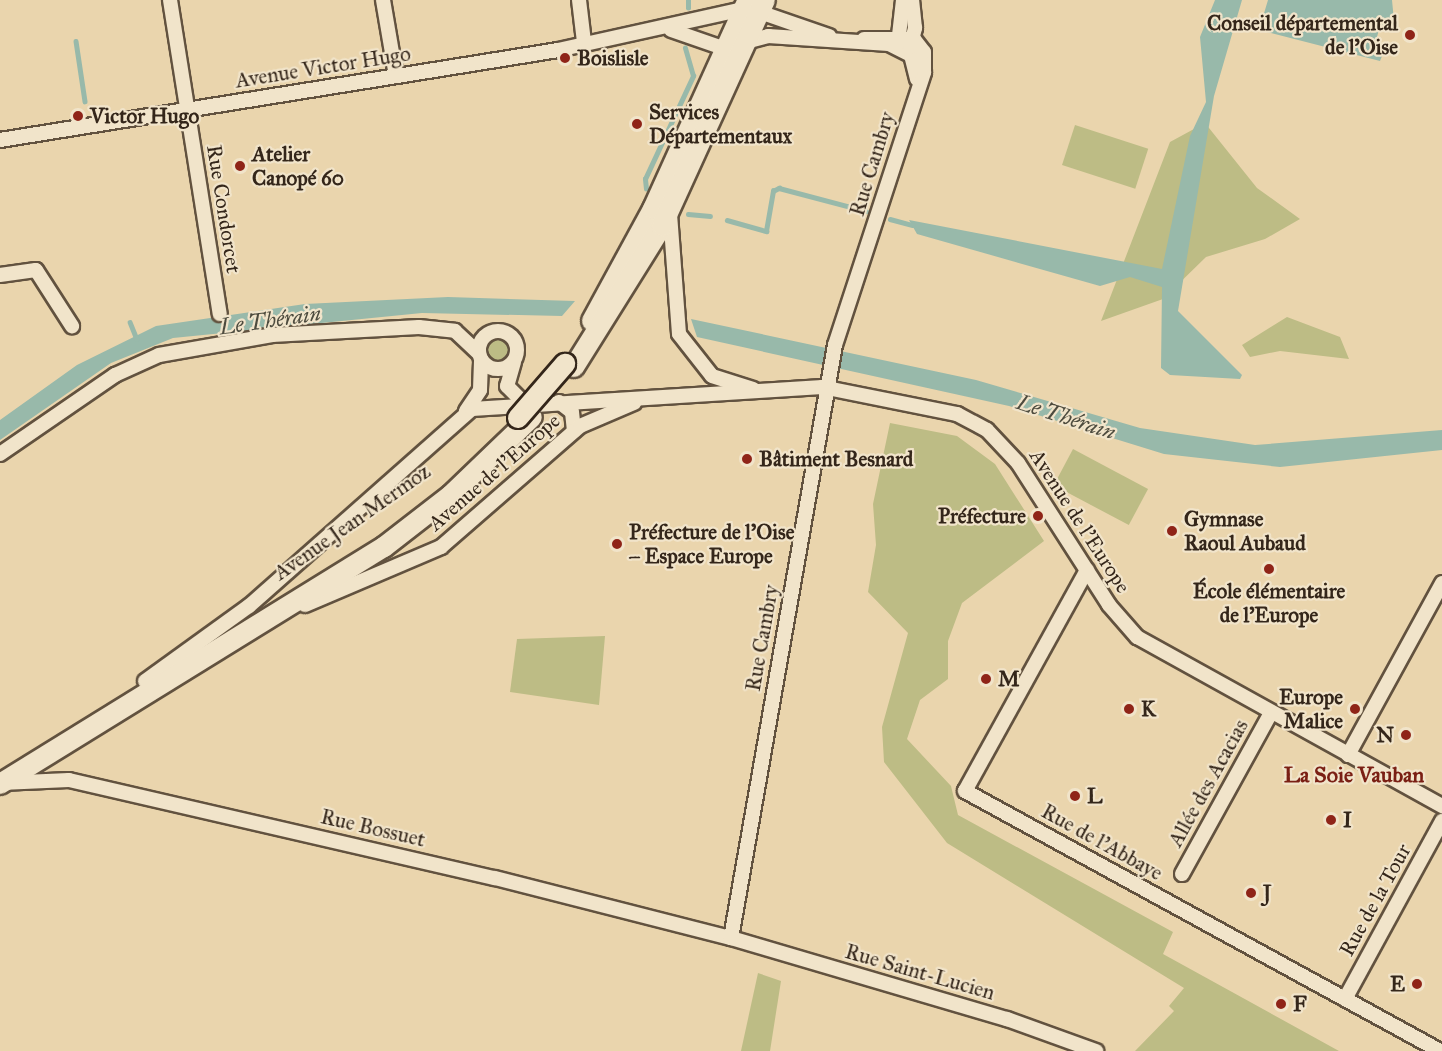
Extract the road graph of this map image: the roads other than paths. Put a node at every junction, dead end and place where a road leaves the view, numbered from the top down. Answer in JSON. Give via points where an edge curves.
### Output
{"nodes":[{"id":1,"x":170,"y":0,"type":"edge"},
{"id":2,"x":383,"y":0,"type":"edge"},
{"id":3,"x":579,"y":0,"type":"edge"},
{"id":4,"x":903,"y":0,"type":"edge"},
{"id":5,"x":912,"y":0,"type":"edge"},
{"id":6,"x":744,"y":26,"type":"edge"},
{"id":7,"x":651,"y":30,"type":"junction"},
{"id":8,"x":829,"y":36,"type":"junction"},
{"id":9,"x":584,"y":42,"type":"junction"},
{"id":10,"x":904,"y":43,"type":"junction"},
{"id":11,"x":396,"y":76,"type":"junction"},
{"id":12,"x":188,"y":110,"type":"junction"},
{"id":13,"x":0,"y":140,"type":"edge"},
{"id":14,"x":670,"y":209,"type":"junction"},
{"id":15,"x":0,"y":275,"type":"edge"},
{"id":16,"x":220,"y":314,"type":"dead end"},
{"id":17,"x":72,"y":326,"type":"dead end"},
{"id":18,"x":480,"y":356,"type":"junction"},
{"id":19,"x":513,"y":362,"type":"junction"},
{"id":20,"x":569,"y":365,"type":"junction"},
{"id":21,"x":828,"y":381,"type":"junction"},
{"id":22,"x":770,"y":392,"type":"junction"},
{"id":23,"x":644,"y":400,"type":"junction"},
{"id":24,"x":559,"y":402,"type":"junction"},
{"id":25,"x":525,"y":412,"type":"junction"},
{"id":26,"x":464,"y":413,"type":"junction"},
{"id":27,"x":574,"y":431,"type":"junction"},
{"id":28,"x":0,"y":454,"type":"edge"},
{"id":29,"x":1087,"y":570,"type":"junction"},
{"id":30,"x":1442,"y":583,"type":"edge"},
{"id":31,"x":241,"y":637,"type":"junction"},
{"id":32,"x":145,"y":681,"type":"junction"},
{"id":33,"x":1271,"y":713,"type":"junction"},
{"id":34,"x":1348,"y":755,"type":"junction"},
{"id":35,"x":0,"y":779,"type":"edge"},
{"id":36,"x":1442,"y":806,"type":"edge"},
{"id":37,"x":1442,"y":821,"type":"edge"},
{"id":38,"x":1182,"y":874,"type":"dead end"},
{"id":39,"x":731,"y":938,"type":"junction"},
{"id":40,"x":1345,"y":999,"type":"junction"},
{"id":41,"x":1096,"y":1051,"type":"edge"},
{"id":42,"x":1440,"y":1051,"type":"edge"}],
"edges":[{"from":1,"to":12,"type":"street","name":"Rue Condorcet"},
{"from":2,"to":11,"type":"street"},
{"from":3,"to":9,"type":"street"},
{"from":4,"to":10,"type":"street"},
{"from":5,"to":10,"type":"street"},
{"from":6,"to":7,"type":"street","name":"Avenue Victor Hugo","via":[[684,32]]},
{"from":6,"to":7,"type":"street","name":"Avenue Victor Hugo","via":[[711,19]]},
{"from":6,"to":8,"type":"street","name":"Avenue Victor Hugo"},
{"from":6,"to":8,"type":"street","name":"Avenue Victor Hugo"},
{"from":6,"to":14,"type":"main road","name":"Avenue Jean Mermoz"},
{"from":6,"to":20,"type":"main road","name":"Avenue Jean Mermoz","via":[[645,225]]},
{"from":7,"to":9,"type":"street","name":"Avenue Victor Hugo"},
{"from":8,"to":10,"type":"street","name":"Avenue Victor Hugo"},
{"from":9,"to":11,"type":"street","name":"Avenue Victor Hugo"},
{"from":10,"to":21,"type":"street","name":"Rue Cambry","via":[[917,70],[912,106],[835,345]]},
{"from":11,"to":12,"type":"street","name":"Avenue Victor Hugo"},
{"from":12,"to":13,"type":"street","name":"Avenue Victor Hugo"},
{"from":12,"to":16,"type":"street","name":"Rue Condorcet"},
{"from":14,"to":20,"type":"main road","name":"Avenue Jean Mermoz","via":[[629,285]]},
{"from":14,"to":22,"type":"street","via":[[673,302],[682,339],[712,376]]},
{"from":15,"to":17,"type":"street","via":[[36,270]]},
{"from":18,"to":19,"type":"street","via":[[497,369]]},
{"from":18,"to":19,"type":"street","via":[[485,336],[503,331],[517,343]]},
{"from":18,"to":26,"type":"street","via":[[480,390]]},
{"from":18,"to":28,"type":"street","via":[[455,331],[419,327],[272,334],[169,353],[122,370]]},
{"from":19,"to":25,"type":"street","via":[[507,386]]},
{"from":20,"to":25,"type":"main road","name":"Avenue Jean Mermoz","bridge":true},
{"from":21,"to":22,"type":"street","name":"Avenue de l'Europe"},
{"from":21,"to":29,"type":"street","name":"Avenue de l'Europe","via":[[957,414],[987,430],[1018,463]]},
{"from":21,"to":39,"type":"street","name":"Rue Cambry"},
{"from":22,"to":23,"type":"street","name":"Avenue de l'Europe"},
{"from":23,"to":24,"type":"street","name":"Avenue de l'Europe"},
{"from":23,"to":27,"type":"street","name":"Avenue de l'Europe","via":[[601,414]]},
{"from":24,"to":25,"type":"street","name":"Avenue de l'Europe"},
{"from":24,"to":27,"type":"street","via":[[572,412]]},
{"from":25,"to":26,"type":"street","name":"Avenue de l'Europe"},
{"from":25,"to":31,"type":"main road","name":"Avenue Jean Mermoz","via":[[417,523]]},
{"from":25,"to":32,"type":"main road","name":"Avenue Jean Mermoz","via":[[392,529]]},
{"from":26,"to":32,"type":"street","via":[[249,606]]},
{"from":27,"to":31,"type":"street","name":"Avenue de l'Europe","via":[[441,547]]},
{"from":29,"to":33,"type":"street","name":"Avenue de l'Europe","via":[[1137,637]]},
{"from":29,"to":40,"type":"street","name":"Rue de l'Abbaye","via":[[965,791]]},
{"from":30,"to":34,"type":"street"},
{"from":31,"to":35,"type":"main road","name":"Avenue Jean Mermoz"},
{"from":32,"to":35,"type":"main road","name":"Avenue Jean Mermoz"},
{"from":33,"to":34,"type":"street","name":"Avenue de l'Europe"},
{"from":33,"to":38,"type":"street","name":"Allée des Acacias"},
{"from":34,"to":36,"type":"street","name":"Avenue de l'Europe"},
{"from":35,"to":39,"type":"street","name":"Rue Bossuet","via":[[69,780]]},
{"from":37,"to":40,"type":"street","name":"Rue de la Tour"},
{"from":39,"to":41,"type":"street","name":"Rue Saint-Lucien","via":[[1007,1019]]},
{"from":40,"to":42,"type":"street","name":"Rue de l'Abbaye"}]}
